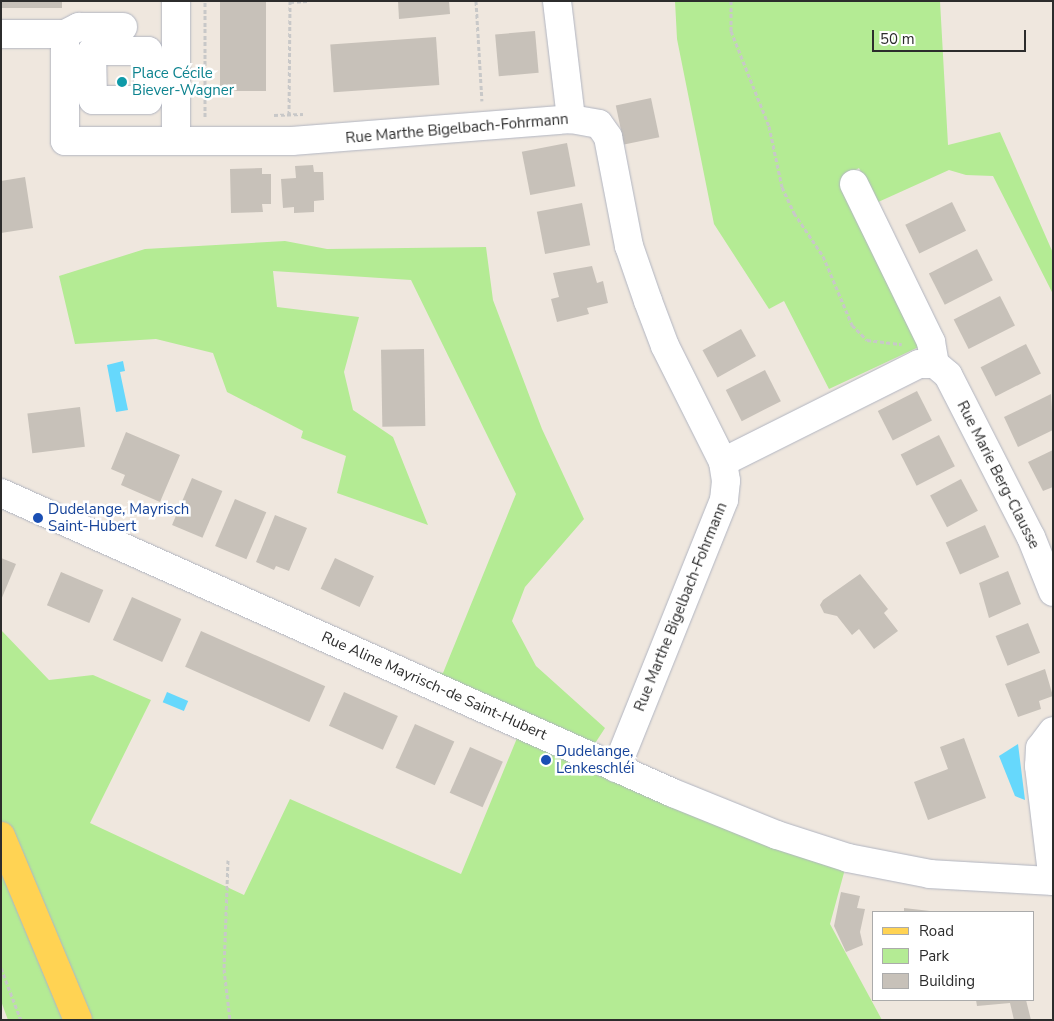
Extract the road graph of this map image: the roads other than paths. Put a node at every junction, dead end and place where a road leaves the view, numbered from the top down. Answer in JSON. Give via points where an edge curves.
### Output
{"nodes":[{"id":1,"x":176,"y":1,"type":"edge"},
{"id":2,"x":557,"y":1,"type":"edge"},
{"id":3,"x":123,"y":27,"type":"dead end"},
{"id":4,"x":1,"y":34,"type":"edge"},
{"id":5,"x":65,"y":34,"type":"junction"},
{"id":6,"x":571,"y":119,"type":"junction"},
{"id":7,"x":176,"y":129,"type":"junction"},
{"id":8,"x":854,"y":184,"type":"dead end"},
{"id":9,"x":935,"y":364,"type":"junction"},
{"id":10,"x":723,"y":462,"type":"junction"},
{"id":11,"x":1,"y":492,"type":"edge"},
{"id":12,"x":1053,"y":592,"type":"edge"},
{"id":13,"x":1053,"y":731,"type":"edge"},
{"id":14,"x":616,"y":768,"type":"junction"},
{"id":15,"x":1,"y":836,"type":"edge"},
{"id":16,"x":1053,"y":881,"type":"edge"},
{"id":17,"x":78,"y":1020,"type":"edge"}],
"edges":[{"from":1,"to":7,"type":"street"},
{"from":2,"to":6,"type":"street"},
{"from":3,"to":5,"type":"street","via":[[79,27]]},
{"from":4,"to":5,"type":"street"},
{"from":5,"to":7,"type":"street","name":"Rue Marthe Bigelbach-Fohrmann","via":[[65,141]]},
{"from":6,"to":7,"type":"street","name":"Rue Marthe Bigelbach-Fohrmann","via":[[318,140]]},
{"from":6,"to":10,"type":"street","name":"Rue Marthe Bigelbach-Fohrmann","via":[[599,124],[608,137],[629,246],[648,301],[665,346]]},
{"from":8,"to":9,"type":"street","via":[[931,342]]},
{"from":9,"to":10,"type":"street","via":[[919,364]]},
{"from":9,"to":12,"type":"street","name":"Rue Marie Berg-Clausse","via":[[948,375],[1031,537]]},
{"from":10,"to":14,"type":"street","name":"Rue Marthe Bigelbach-Fohrmann","via":[[724,500]]},
{"from":11,"to":14,"type":"street","name":"Rue Aline Mayrisch-de Saint-Hubert"},
{"from":13,"to":16,"type":"street","via":[[1040,748],[1039,766]]},
{"from":14,"to":16,"type":"street","name":"Rue Aline Mayrisch-de Saint-Hubert","via":[[768,832],[848,858],[930,874]]},
{"from":15,"to":17,"type":"main road"}]}
